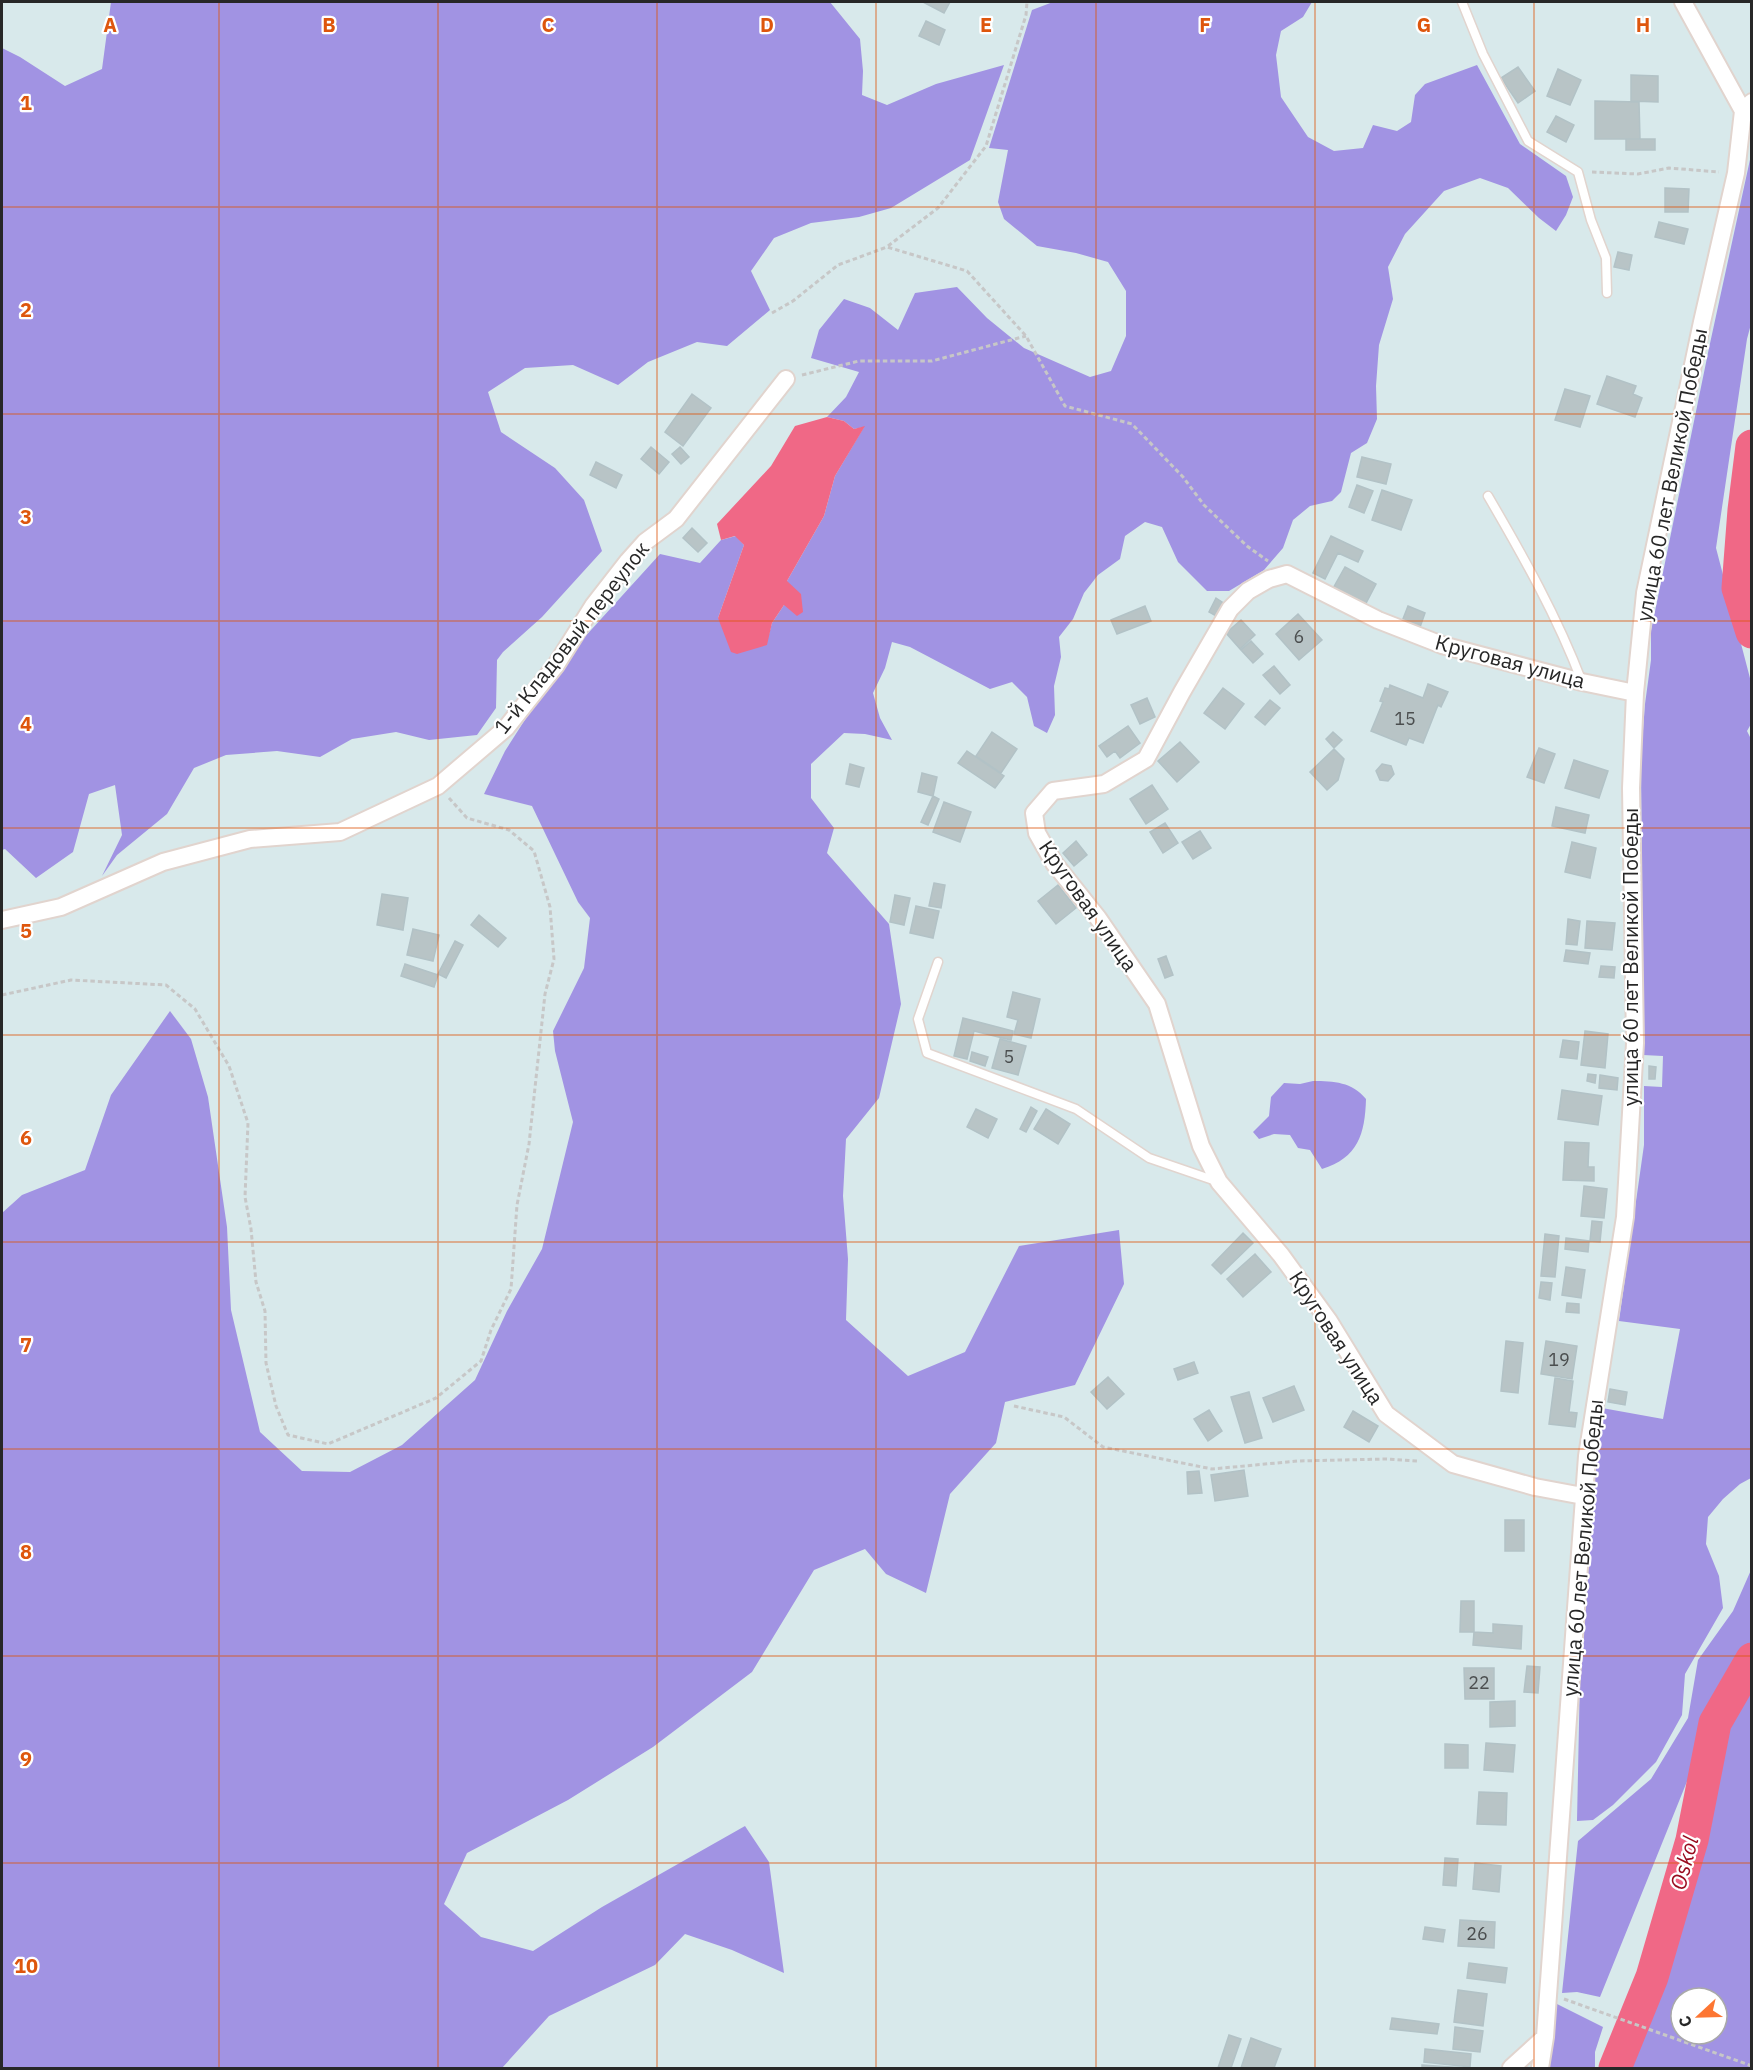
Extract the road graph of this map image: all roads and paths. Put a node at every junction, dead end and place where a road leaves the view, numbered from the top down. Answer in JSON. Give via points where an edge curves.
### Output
{"nodes":[{"id":1,"x":1027,"y":2,"type":"edge"},
{"id":2,"x":1462,"y":2,"type":"edge"},
{"id":3,"x":1683,"y":2,"type":"edge"},
{"id":4,"x":1747,"y":107,"type":"edge"},
{"id":5,"x":1578,"y":172,"type":"junction"},
{"id":6,"x":1736,"y":173,"type":"junction"},
{"id":7,"x":887,"y":247,"type":"junction"},
{"id":8,"x":1607,"y":293,"type":"dead end"},
{"id":9,"x":772,"y":313,"type":"dead end"},
{"id":10,"x":1026,"y":336,"type":"junction"},
{"id":11,"x":786,"y":379,"type":"joint"},
{"id":12,"x":1488,"y":496,"type":"dead end"},
{"id":13,"x":1287,"y":574,"type":"junction"},
{"id":14,"x":1582,"y":682,"type":"junction"},
{"id":15,"x":1635,"y":693,"type":"junction"},
{"id":16,"x":438,"y":786,"type":"junction"},
{"id":17,"x":2,"y":920,"type":"edge"},
{"id":18,"x":938,"y":962,"type":"dead end"},
{"id":19,"x":2,"y":995,"type":"edge"},
{"id":20,"x":1220,"y":1182,"type":"junction"},
{"id":21,"x":1014,"y":1406,"type":"dead end"},
{"id":22,"x":1420,"y":1462,"type":"dead end"},
{"id":23,"x":1583,"y":1496,"type":"junction"},
{"id":24,"x":1548,"y":1993,"type":"junction"},
{"id":25,"x":1545,"y":2037,"type":"junction"},
{"id":26,"x":1752,"y":2066,"type":"edge"},
{"id":27,"x":1511,"y":2068,"type":"edge"},
{"id":28,"x":1540,"y":2068,"type":"edge"}],
"edges":[{"from":1,"to":7,"type":"path","via":[[986,146],[938,208]]},
{"from":2,"to":5,"type":"lane","via":[[1483,54],[1528,141]]},
{"from":3,"to":4,"type":"street"},
{"from":4,"to":6,"type":"street","name":"улица 60 лет Великой Победы"},
{"from":5,"to":6,"type":"path","via":[[1638,174],[1669,168]]},
{"from":5,"to":8,"type":"lane","via":[[1606,258]]},
{"from":6,"to":15,"type":"street","name":"улица 60 лет Великой Победы","via":[[1645,593]]},
{"from":7,"to":9,"type":"path","via":[[838,265]]},
{"from":7,"to":10,"type":"path","via":[[967,271]]},
{"from":10,"to":11,"type":"path","via":[[932,361],[859,361]]},
{"from":10,"to":13,"type":"path","via":[[1065,406],[1132,424],[1204,505],[1247,546]]},
{"from":11,"to":16,"type":"street","name":"1-й Кладовый переулок","via":[[676,519],[645,542],[628,561],[506,728]]},
{"from":12,"to":14,"type":"lane","via":[[1566,640]]},
{"from":13,"to":14,"type":"street","name":"Круговая улица","via":[[1378,620],[1442,645]]},
{"from":13,"to":20,"type":"street","name":"Круговая улица","via":[[1248,591],[1230,609],[1146,759],[1104,784],[1053,791],[1034,813],[1037,833],[1054,862],[1157,1004],[1202,1146]]},
{"from":14,"to":15,"type":"street","name":"Круговая улица"},
{"from":15,"to":23,"type":"street","name":"улица 60 лет Великой Победы","via":[[1631,788],[1635,1043],[1625,1217]]},
{"from":16,"to":17,"type":"street","name":"1-й Кладовый переулок","via":[[340,832],[250,839],[206,850],[163,862],[61,907]]},
{"from":16,"to":19,"type":"path","via":[[467,818],[509,830],[534,851],[550,907],[554,959],[545,994],[529,1144],[517,1205],[511,1289],[481,1361],[436,1398],[328,1444],[288,1435],[276,1406],[266,1363],[265,1311],[256,1282],[245,1197],[248,1123],[229,1066],[195,1009],[166,985],[71,980]]},
{"from":18,"to":20,"type":"lane","via":[[918,1019],[927,1053],[1076,1109],[1149,1158]]},
{"from":20,"to":23,"type":"street","name":"Круговая улица","via":[[1329,1321],[1386,1414],[1453,1464]]},
{"from":21,"to":22,"type":"path","via":[[1064,1417],[1103,1447],[1212,1469],[1298,1461]]},
{"from":23,"to":24,"type":"street","name":"улица 60 лет Великой Победы"},
{"from":24,"to":25,"type":"street","name":"улица 60 лет Великой Победы"},
{"from":24,"to":26,"type":"path"},
{"from":25,"to":27,"type":"street"},
{"from":25,"to":28,"type":"street","name":"улица 60 лет Великой Победы"}]}
